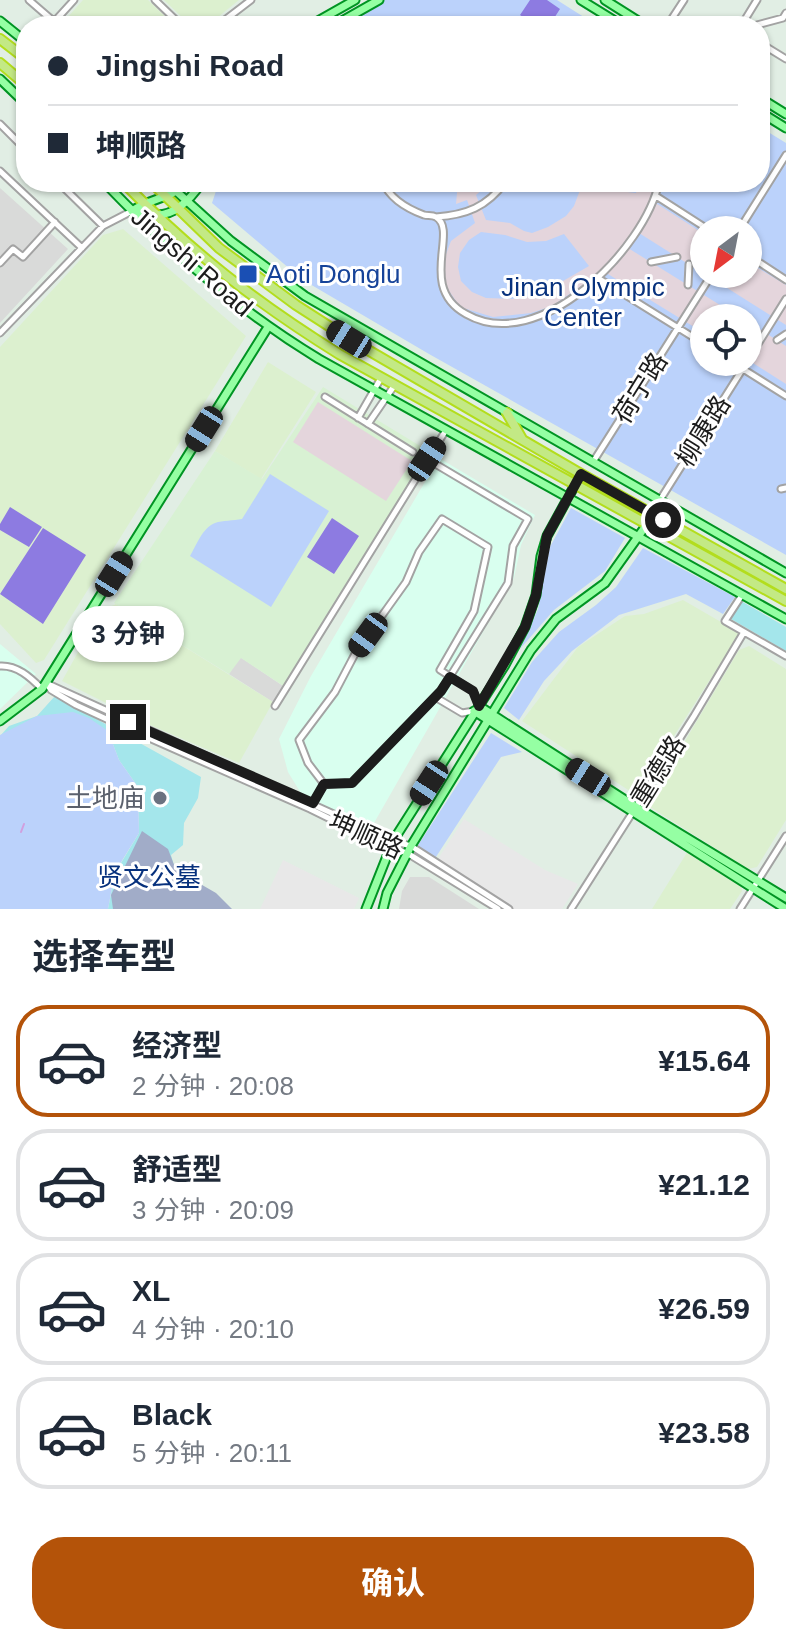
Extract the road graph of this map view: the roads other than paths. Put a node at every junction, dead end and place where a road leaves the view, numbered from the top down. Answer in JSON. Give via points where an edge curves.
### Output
{"nodes":[{"id":1,"x":29,"y":0,"type":"edge"},
{"id":2,"x":155,"y":0,"type":"edge"},
{"id":3,"x":251,"y":0,"type":"edge"},
{"id":4,"x":355,"y":0,"type":"edge"},
{"id":5,"x":379,"y":0,"type":"edge"},
{"id":6,"x":581,"y":0,"type":"edge"},
{"id":7,"x":605,"y":0,"type":"edge"},
{"id":8,"x":47,"y":16,"type":"edge"},
{"id":9,"x":172,"y":16,"type":"edge"},
{"id":10,"x":230,"y":16,"type":"edge"},
{"id":11,"x":323,"y":16,"type":"edge"},
{"id":12,"x":350,"y":16,"type":"edge"},
{"id":13,"x":607,"y":16,"type":"edge"},
{"id":14,"x":630,"y":16,"type":"edge"},
{"id":15,"x":0,"y":21,"type":"edge"},
{"id":16,"x":16,"y":34,"type":"edge"},
{"id":17,"x":0,"y":39,"type":"edge"},
{"id":18,"x":16,"y":51,"type":"edge"},
{"id":19,"x":0,"y":63,"type":"edge"},
{"id":20,"x":16,"y":77,"type":"edge"},
{"id":21,"x":0,"y":79,"type":"edge"},
{"id":22,"x":16,"y":94,"type":"edge"},
{"id":23,"x":0,"y":124,"type":"edge"},
{"id":24,"x":16,"y":140,"type":"edge"},
{"id":25,"x":786,"y":155,"type":"edge"},
{"id":26,"x":0,"y":171,"type":"edge"},
{"id":27,"x":770,"y":181,"type":"edge"},
{"id":28,"x":16,"y":186,"type":"edge"},
{"id":29,"x":23,"y":192,"type":"edge"},
{"id":30,"x":68,"y":192,"type":"edge"},
{"id":31,"x":114,"y":192,"type":"edge"},
{"id":32,"x":133,"y":192,"type":"edge"},
{"id":33,"x":161,"y":192,"type":"edge"},
{"id":34,"x":177,"y":192,"type":"joint"},
{"id":35,"x":194,"y":192,"type":"edge"},
{"id":36,"x":389,"y":192,"type":"edge"},
{"id":37,"x":497,"y":192,"type":"edge"},
{"id":38,"x":657,"y":192,"type":"edge"},
{"id":39,"x":763,"y":192,"type":"edge"},
{"id":40,"x":165,"y":196,"type":"junction"},
{"id":41,"x":656,"y":196,"type":"junction"},
{"id":42,"x":187,"y":202,"type":"junction"},
{"id":43,"x":143,"y":203,"type":"junction"},
{"id":44,"x":178,"y":208,"type":"junction"},
{"id":45,"x":132,"y":211,"type":"junction"},
{"id":46,"x":158,"y":215,"type":"junction"},
{"id":47,"x":748,"y":216,"type":"edge"},
{"id":48,"x":436,"y":217,"type":"junction"},
{"id":49,"x":690,"y":218,"type":"edge"},
{"id":50,"x":55,"y":222,"type":"junction"},
{"id":51,"x":103,"y":226,"type":"junction"},
{"id":52,"x":82,"y":248,"type":"junction"},
{"id":53,"x":675,"y":257,"type":"dead end"},
{"id":54,"x":651,"y":262,"type":"dead end"},
{"id":55,"x":0,"y":263,"type":"edge"},
{"id":56,"x":762,"y":264,"type":"edge"},
{"id":57,"x":689,"y":265,"type":"dead end"},
{"id":58,"x":598,"y":278,"type":"junction"},
{"id":59,"x":786,"y":280,"type":"edge"},
{"id":60,"x":688,"y":285,"type":"dead end"},
{"id":61,"x":703,"y":288,"type":"edge"},
{"id":62,"x":786,"y":299,"type":"edge"},
{"id":63,"x":268,"y":327,"type":"junction"},
{"id":64,"x":678,"y":328,"type":"junction"},
{"id":65,"x":0,"y":333,"type":"edge"},
{"id":66,"x":786,"y":334,"type":"edge"},
{"id":67,"x":690,"y":335,"type":"edge"},
{"id":68,"x":762,"y":337,"type":"edge"},
{"id":69,"x":777,"y":340,"type":"dead end"},
{"id":70,"x":738,"y":376,"type":"edge"},
{"id":71,"x":755,"y":376,"type":"edge"},
{"id":72,"x":382,"y":378,"type":"junction"},
{"id":73,"x":395,"y":385,"type":"junction"},
{"id":74,"x":375,"y":390,"type":"junction"},
{"id":75,"x":786,"y":396,"type":"edge"},
{"id":76,"x":325,"y":397,"type":"dead end"},
{"id":77,"x":387,"y":397,"type":"junction"},
{"id":78,"x":507,"y":413,"type":"junction"},
{"id":79,"x":358,"y":418,"type":"junction"},
{"id":80,"x":368,"y":424,"type":"junction"},
{"id":81,"x":446,"y":430,"type":"junction"},
{"id":82,"x":523,"y":440,"type":"junction"},
{"id":83,"x":413,"y":452,"type":"dead end"},
{"id":84,"x":427,"y":459,"type":"junction"},
{"id":85,"x":593,"y":462,"type":"junction"},
{"id":86,"x":581,"y":474,"type":"junction"},
{"id":87,"x":574,"y":484,"type":"junction"},
{"id":88,"x":568,"y":498,"type":"junction"},
{"id":89,"x":660,"y":500,"type":"junction"},
{"id":90,"x":654,"y":515,"type":"junction"},
{"id":91,"x":647,"y":524,"type":"junction"},
{"id":92,"x":639,"y":537,"type":"junction"},
{"id":93,"x":786,"y":573,"type":"edge"},
{"id":94,"x":786,"y":589,"type":"edge"},
{"id":95,"x":742,"y":595,"type":"junction"},
{"id":96,"x":786,"y":601,"type":"edge"},
{"id":97,"x":474,"y":611,"type":"junction"},
{"id":98,"x":486,"y":618,"type":"junction"},
{"id":99,"x":786,"y":619,"type":"edge"},
{"id":100,"x":744,"y":632,"type":"junction"},
{"id":101,"x":786,"y":656,"type":"edge"},
{"id":102,"x":0,"y":666,"type":"edge"},
{"id":103,"x":450,"y":677,"type":"junction"},
{"id":104,"x":44,"y":686,"type":"junction"},
{"id":105,"x":435,"y":697,"type":"junction"},
{"id":106,"x":275,"y":706,"type":"dead end"},
{"id":107,"x":477,"y":709,"type":"junction"},
{"id":108,"x":490,"y":718,"type":"junction"},
{"id":109,"x":0,"y":721,"type":"edge"},
{"id":110,"x":324,"y":784,"type":"junction"},
{"id":111,"x":312,"y":806,"type":"junction"},
{"id":112,"x":634,"y":810,"type":"junction"},
{"id":113,"x":786,"y":836,"type":"edge"},
{"id":114,"x":391,"y":844,"type":"junction"},
{"id":115,"x":409,"y":850,"type":"junction"},
{"id":116,"x":759,"y":880,"type":"junction"},
{"id":117,"x":754,"y":888,"type":"junction"},
{"id":118,"x":786,"y":898,"type":"edge"},
{"id":119,"x":366,"y":909,"type":"edge"},
{"id":120,"x":383,"y":909,"type":"edge"},
{"id":121,"x":498,"y":909,"type":"edge"},
{"id":122,"x":509,"y":909,"type":"edge"},
{"id":123,"x":571,"y":909,"type":"edge"},
{"id":124,"x":740,"y":909,"type":"edge"},
{"id":125,"x":786,"y":909,"type":"edge"}],
"edges":[{"from":1,"to":8,"type":"street"},
{"from":2,"to":9,"type":"street"},
{"from":3,"to":10,"type":"street"},
{"from":4,"to":11,"type":"main road"},
{"from":5,"to":12,"type":"main road"},
{"from":6,"to":13,"type":"main road"},
{"from":7,"to":14,"type":"main road"},
{"from":15,"to":16,"type":"main road"},
{"from":17,"to":18,"type":"highway"},
{"from":19,"to":20,"type":"highway"},
{"from":21,"to":22,"type":"main road"},
{"from":23,"to":24,"type":"street"},
{"from":25,"to":27,"type":"street"},
{"from":26,"to":28,"type":"street"},
{"from":29,"to":50,"type":"street"},
{"from":30,"to":51,"type":"street"},
{"from":31,"to":45,"type":"main road","name":"Jingshi Road"},
{"from":32,"to":43,"type":"highway","name":"Jingshi Road"},
{"from":33,"to":40,"type":"highway","name":"Jingshi Road"},
{"from":34,"to":40,"type":"main road"},
{"from":34,"to":42,"type":"main road","name":"Jingshi Road"},
{"from":35,"to":42,"type":"main road"},
{"from":36,"to":48,"type":"street","via":[[405,207]]},
{"from":37,"to":48,"type":"street","via":[[459,216]]},
{"from":38,"to":41,"type":"street"},
{"from":39,"to":47,"type":"street"},
{"from":40,"to":43,"type":"main road"},
{"from":40,"to":44,"type":"highway","name":"Jingshi Road"},
{"from":41,"to":49,"type":"street"},
{"from":41,"to":58,"type":"street","via":[[633,240]]},
{"from":42,"to":44,"type":"main road"},
{"from":42,"to":78,"type":"main road","name":"Jingshi Road","via":[[305,296]]},
{"from":43,"to":45,"type":"main road"},
{"from":43,"to":46,"type":"highway","name":"Jingshi Road"},
{"from":44,"to":46,"type":"main road"},
{"from":44,"to":82,"type":"highway","name":"Jingshi Road","via":[[219,248],[296,305]]},
{"from":45,"to":46,"type":"main road"},
{"from":45,"to":51,"type":"street"},
{"from":45,"to":63,"type":"main road","name":"Jingshi Road","via":[[184,261]]},
{"from":46,"to":72,"type":"highway","name":"Jingshi Road","via":[[253,298]]},
{"from":48,"to":58,"type":"street","via":[[444,236],[444,292],[455,307],[482,321],[541,316]]},
{"from":50,"to":52,"type":"street"},
{"from":50,"to":55,"type":"street","via":[[23,257],[13,249]]},
{"from":51,"to":52,"type":"street"},
{"from":52,"to":65,"type":"street"},
{"from":53,"to":54,"type":"street"},
{"from":56,"to":59,"type":"street"},
{"from":57,"to":60,"type":"street"},
{"from":58,"to":64,"type":"street"},
{"from":61,"to":64,"type":"street","name":"荷宁路"},
{"from":62,"to":68,"type":"street","name":"柳康路"},
{"from":63,"to":74,"type":"main road","name":"Jingshi Road"},
{"from":63,"to":104,"type":"main road"},
{"from":64,"to":67,"type":"street"},
{"from":64,"to":85,"type":"street","name":"荷宁路"},
{"from":66,"to":69,"type":"street"},
{"from":70,"to":89,"type":"street","name":"柳康路"},
{"from":71,"to":75,"type":"street"},
{"from":72,"to":73,"type":"highway","name":"Jingshi Road"},
{"from":72,"to":74,"type":"street"},
{"from":73,"to":77,"type":"street"},
{"from":73,"to":87,"type":"highway","name":"Jingshi Road"},
{"from":74,"to":77,"type":"main road","name":"Jingshi Road"},
{"from":74,"to":79,"type":"street"},
{"from":76,"to":79,"type":"street"},
{"from":77,"to":80,"type":"street"},
{"from":77,"to":81,"type":"main road","name":"Jingshi Road"},
{"from":78,"to":82,"type":"highway"},
{"from":78,"to":85,"type":"main road","name":"Jingshi Road"},
{"from":79,"to":80,"type":"street"},
{"from":80,"to":83,"type":"street"},
{"from":81,"to":84,"type":"street"},
{"from":81,"to":88,"type":"main road","name":"Jingshi Road"},
{"from":82,"to":86,"type":"highway","name":"Jingshi Road"},
{"from":84,"to":98,"type":"street","via":[[528,519],[513,546],[508,583]]},
{"from":84,"to":106,"type":"street"},
{"from":85,"to":89,"type":"main road","name":"Jingshi Road"},
{"from":86,"to":87,"type":"main road"},
{"from":86,"to":90,"type":"highway","name":"Jingshi Road"},
{"from":87,"to":88,"type":"main road"},
{"from":87,"to":91,"type":"highway","name":"Jingshi Road"},
{"from":88,"to":92,"type":"main road","name":"Jingshi Road"},
{"from":88,"to":107,"type":"main road","via":[[547,536],[525,627]]},
{"from":89,"to":93,"type":"main road","name":"Jingshi Road"},
{"from":90,"to":91,"type":"main road"},
{"from":90,"to":94,"type":"highway","name":"Jingshi Road"},
{"from":91,"to":92,"type":"main road"},
{"from":91,"to":96,"type":"highway","name":"Jingshi Road"},
{"from":92,"to":95,"type":"main road","name":"Jingshi Road"},
{"from":92,"to":108,"type":"main road","via":[[605,583],[556,619]]},
{"from":95,"to":99,"type":"main road","name":"Jingshi Road"},
{"from":95,"to":100,"type":"street","via":[[725,621]]},
{"from":97,"to":98,"type":"street"},
{"from":97,"to":103,"type":"street","via":[[440,670]]},
{"from":97,"to":110,"type":"street","via":[[488,547],[442,519],[335,692],[299,740]]},
{"from":98,"to":103,"type":"street"},
{"from":100,"to":101,"type":"street"},
{"from":100,"to":112,"type":"street","name":"重德路"},
{"from":102,"to":104,"type":"street","name":"坤顺路","via":[[12,666]]},
{"from":103,"to":105,"type":"street"},
{"from":103,"to":107,"type":"street","via":[[473,691]]},
{"from":104,"to":109,"type":"main road"},
{"from":104,"to":111,"type":"street","name":"坤顺路"},
{"from":105,"to":107,"type":"street","via":[[462,713]]},
{"from":105,"to":110,"type":"street","via":[[352,783]]},
{"from":107,"to":108,"type":"main road"},
{"from":107,"to":114,"type":"main road"},
{"from":108,"to":112,"type":"main road"},
{"from":108,"to":115,"type":"main road"},
{"from":110,"to":111,"type":"street"},
{"from":111,"to":114,"type":"street","name":"坤顺路"},
{"from":112,"to":116,"type":"main road"},
{"from":112,"to":117,"type":"main road"},
{"from":112,"to":123,"type":"street","name":"重德路"},
{"from":113,"to":116,"type":"street"},
{"from":114,"to":115,"type":"street","name":"坤顺路"},
{"from":114,"to":119,"type":"main road"},
{"from":115,"to":120,"type":"main road"},
{"from":115,"to":121,"type":"street","name":"坤顺路"},
{"from":115,"to":122,"type":"street","name":"坤顺路"},
{"from":116,"to":117,"type":"street"},
{"from":116,"to":118,"type":"main road"},
{"from":117,"to":124,"type":"street"},
{"from":117,"to":125,"type":"main road"}]}
